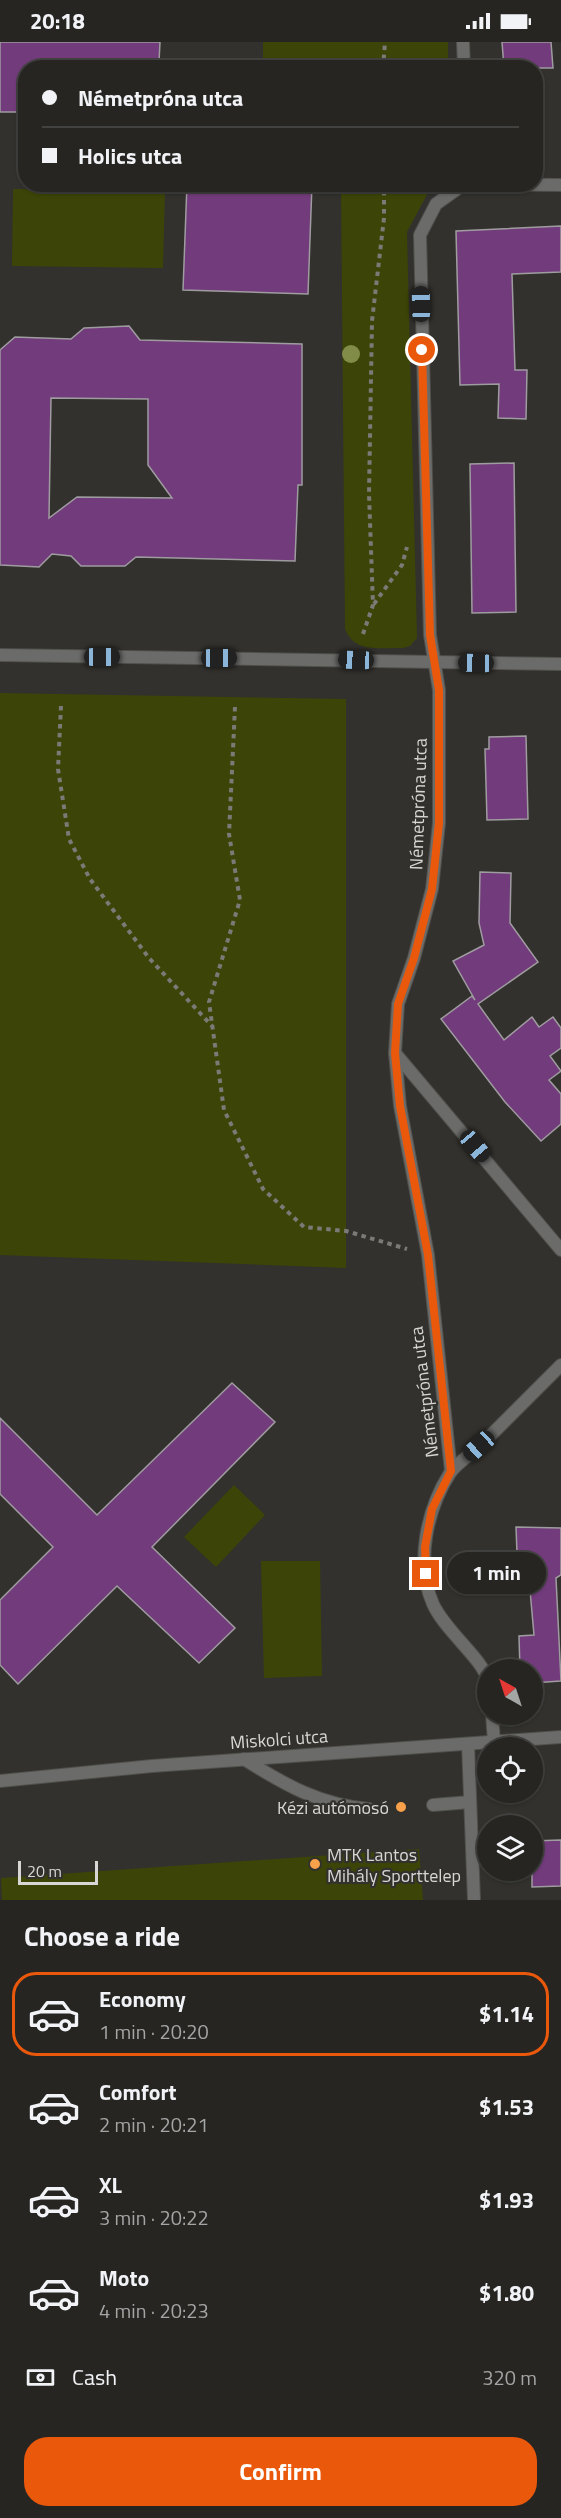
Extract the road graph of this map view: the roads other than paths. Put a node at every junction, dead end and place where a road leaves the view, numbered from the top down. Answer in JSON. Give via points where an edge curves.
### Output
{"nodes":[{"id":1,"x":463,"y":42,"type":"edge"},
{"id":2,"x":464,"y":60,"type":"edge"},
{"id":3,"x":543,"y":185,"type":"edge"},
{"id":4,"x":561,"y":185,"type":"edge"},
{"id":5,"x":453,"y":192,"type":"edge"},
{"id":6,"x":0,"y":655,"type":"edge"},
{"id":7,"x":434,"y":662,"type":"junction"},
{"id":8,"x":561,"y":664,"type":"edge"},
{"id":9,"x":395,"y":1053,"type":"junction"},
{"id":10,"x":561,"y":1250,"type":"edge"},
{"id":11,"x":561,"y":1365,"type":"edge"},
{"id":12,"x":451,"y":1471,"type":"junction"},
{"id":13,"x":477,"y":1661,"type":"edge"},
{"id":14,"x":561,"y":1737,"type":"edge"},
{"id":15,"x":543,"y":1738,"type":"edge"},
{"id":16,"x":477,"y":1743,"type":"edge"},
{"id":17,"x":468,"y":1744,"type":"junction"},
{"id":18,"x":244,"y":1759,"type":"junction"},
{"id":19,"x":0,"y":1781,"type":"edge"},
{"id":20,"x":470,"y":1802,"type":"junction"},
{"id":21,"x":433,"y":1805,"type":"dead end"},
{"id":22,"x":369,"y":1809,"type":"dead end"},
{"id":23,"x":474,"y":1900,"type":"edge"}],
"edges":[{"from":1,"to":2,"type":"street"},
{"from":3,"to":4,"type":"street"},
{"from":5,"to":7,"type":"street","name":"Németpróna utca","via":[[436,204],[420,235],[426,535]]},
{"from":6,"to":7,"type":"street"},
{"from":7,"to":8,"type":"street"},
{"from":7,"to":9,"type":"street","name":"Németpróna utca","via":[[439,690],[438,834],[432,889],[398,1004]]},
{"from":9,"to":10,"type":"street"},
{"from":9,"to":12,"type":"street","name":"Németpróna utca","via":[[400,1106],[428,1255]]},
{"from":11,"to":12,"type":"street"},
{"from":12,"to":13,"type":"street","via":[[432,1509],[425,1547],[426,1574],[432,1603],[445,1627]]},
{"from":14,"to":15,"type":"street","name":"Miskolci utca"},
{"from":16,"to":17,"type":"street","name":"Miskolci utca"},
{"from":17,"to":18,"type":"street","name":"Miskolci utca"},
{"from":17,"to":20,"type":"street"},
{"from":18,"to":19,"type":"street","name":"Miskolci utca"},
{"from":18,"to":22,"type":"street","via":[[288,1787],[343,1807]]},
{"from":20,"to":21,"type":"street"},
{"from":20,"to":23,"type":"street"}]}
